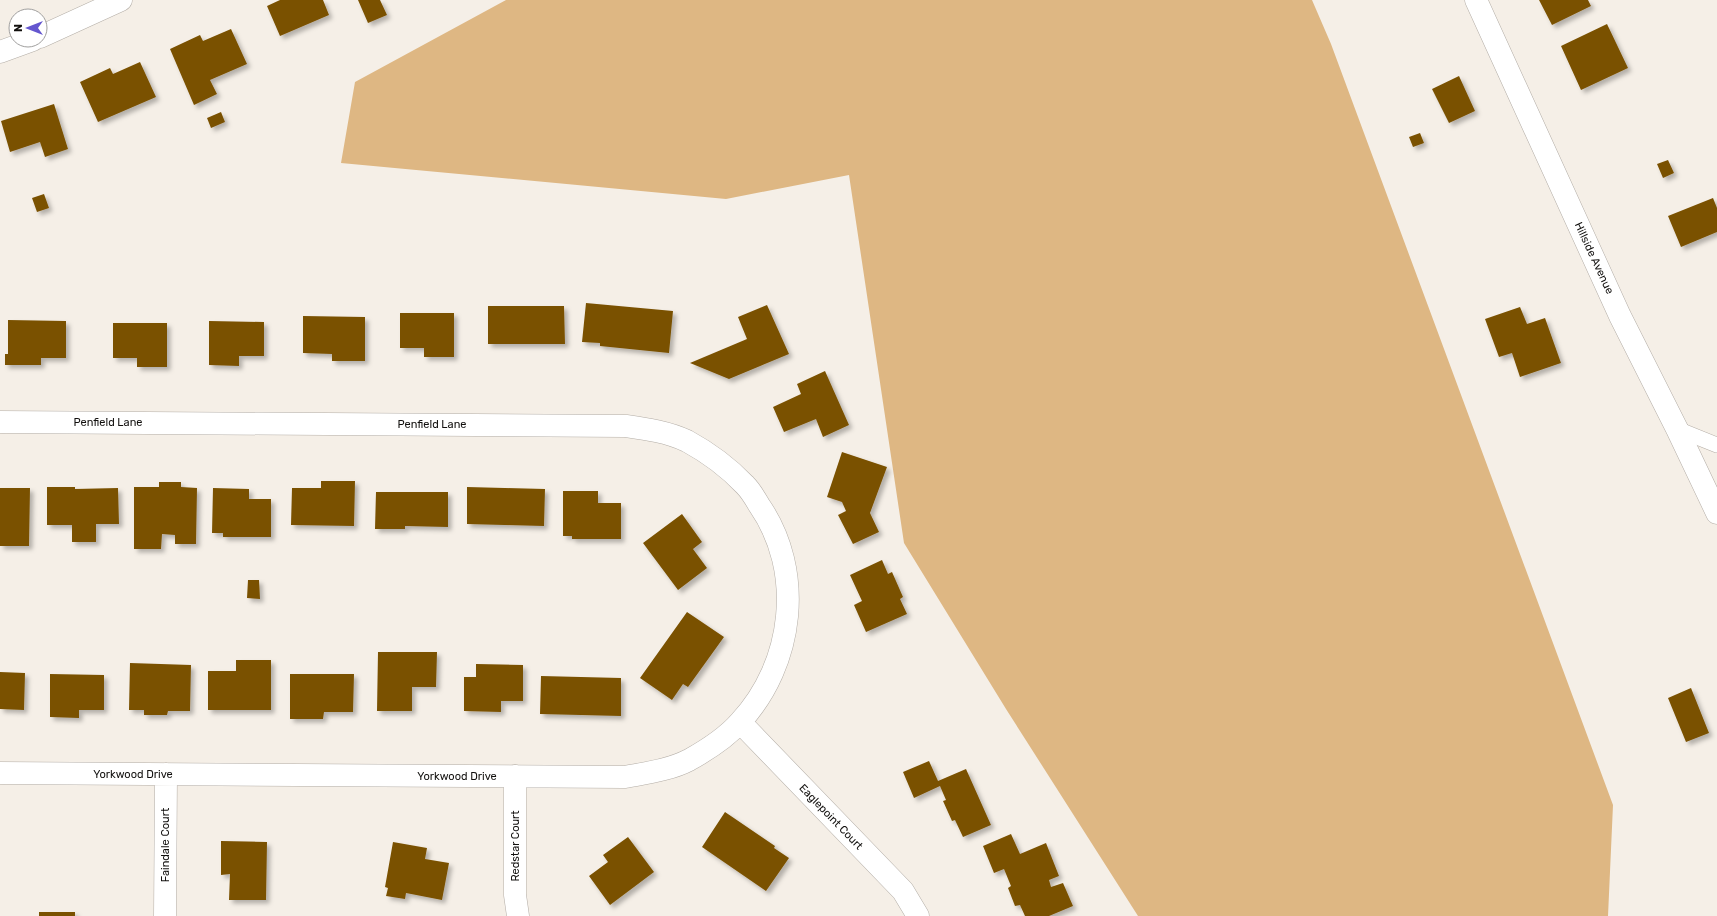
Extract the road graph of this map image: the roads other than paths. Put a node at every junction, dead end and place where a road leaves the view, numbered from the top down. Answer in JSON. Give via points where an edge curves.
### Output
{"nodes":[{"id":1,"x":121,"y":0,"type":"edge"},
{"id":2,"x":1476,"y":0,"type":"edge"},
{"id":3,"x":48,"y":33,"type":"edge"},
{"id":4,"x":11,"y":48,"type":"edge"},
{"id":5,"x":0,"y":52,"type":"edge"},
{"id":6,"x":0,"y":422,"type":"edge"},
{"id":7,"x":1677,"y":429,"type":"junction"},
{"id":8,"x":1717,"y":445,"type":"edge"},
{"id":9,"x":1717,"y":513,"type":"edge"},
{"id":10,"x":787,"y":576,"type":"joint"},
{"id":11,"x":740,"y":722,"type":"junction"},
{"id":12,"x":0,"y":773,"type":"edge"},
{"id":13,"x":166,"y":774,"type":"junction"},
{"id":14,"x":515,"y":776,"type":"junction"},
{"id":15,"x":165,"y":916,"type":"edge"},
{"id":16,"x":518,"y":916,"type":"edge"},
{"id":17,"x":918,"y":916,"type":"edge"}],
"edges":[{"from":1,"to":3,"type":"street"},
{"from":2,"to":7,"type":"street","name":"Hillside Avenue","via":[[1620,316]]},
{"from":4,"to":5,"type":"street"},
{"from":6,"to":10,"type":"street","name":"Penfield Lane","via":[[626,426],[663,432],[686,441],[719,460],[746,486],[770,522],[778,540]]},
{"from":7,"to":8,"type":"lane"},
{"from":7,"to":9,"type":"street","name":"Hillside Avenue"},
{"from":10,"to":11,"type":"street","name":"Yorkwood Drive","via":[[788,613],[785,637],[778,660],[762,694]]},
{"from":11,"to":14,"type":"street","name":"Yorkwood Drive","via":[[720,740],[687,760],[651,773],[625,776]]},
{"from":11,"to":17,"type":"street","name":"Eaglepoint Court","via":[[903,891]]},
{"from":12,"to":13,"type":"street","name":"Yorkwood Drive"},
{"from":13,"to":14,"type":"street","name":"Yorkwood Drive"},
{"from":13,"to":15,"type":"street","name":"Faindale Court"},
{"from":14,"to":16,"type":"street","name":"Redstar Court","via":[[515,895]]}]}
